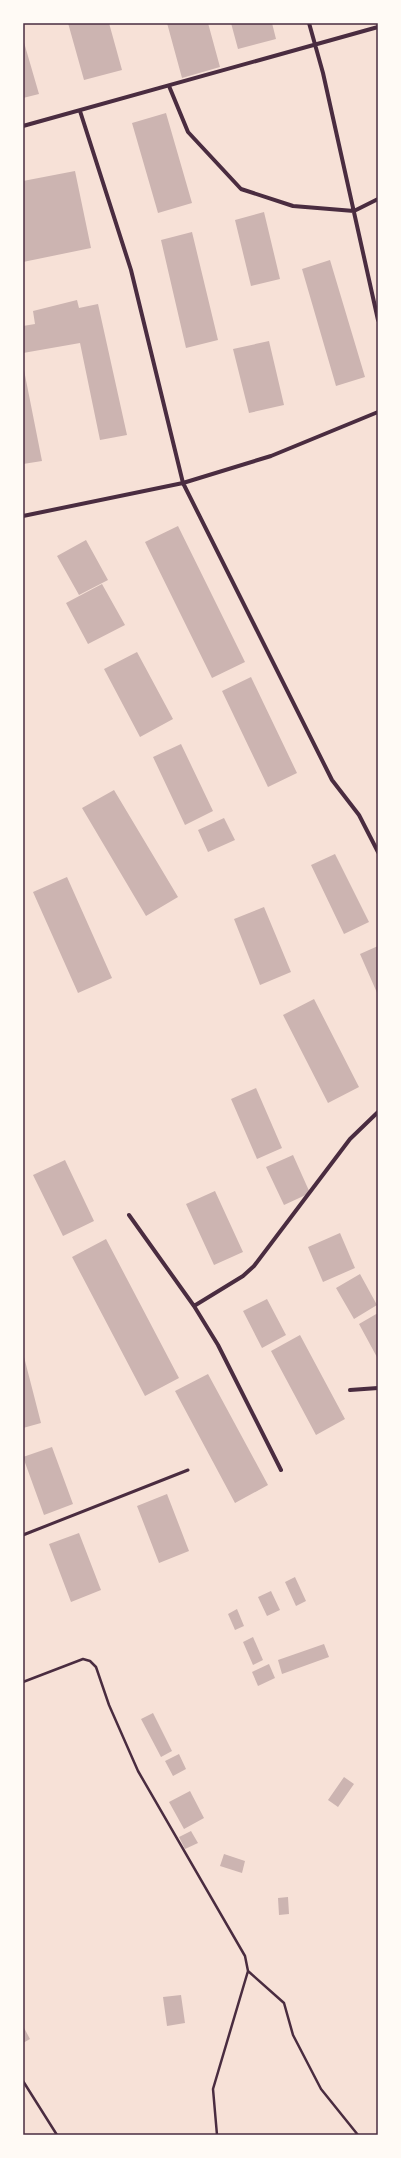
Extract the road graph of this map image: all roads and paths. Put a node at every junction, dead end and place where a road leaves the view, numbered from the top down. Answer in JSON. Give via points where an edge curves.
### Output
{"nodes":[{"id":1,"x":309,"y":23,"type":"edge"},
{"id":2,"x":378,"y":27,"type":"edge"},
{"id":3,"x":316,"y":46,"type":"junction"},
{"id":4,"x":169,"y":86,"type":"junction"},
{"id":5,"x":80,"y":111,"type":"junction"},
{"id":6,"x":23,"y":126,"type":"edge"},
{"id":7,"x":378,"y":199,"type":"edge"},
{"id":8,"x":354,"y":211,"type":"junction"},
{"id":9,"x":378,"y":320,"type":"edge"},
{"id":10,"x":378,"y":412,"type":"edge"},
{"id":11,"x":183,"y":483,"type":"junction"},
{"id":12,"x":23,"y":516,"type":"edge"},
{"id":13,"x":378,"y":852,"type":"edge"},
{"id":14,"x":378,"y":1112,"type":"edge"},
{"id":15,"x":128,"y":1215,"type":"dead end"},
{"id":16,"x":194,"y":1306,"type":"junction"},
{"id":17,"x":378,"y":1388,"type":"edge"},
{"id":18,"x":350,"y":1390,"type":"dead end"},
{"id":19,"x":188,"y":1470,"type":"dead end"},
{"id":20,"x":281,"y":1470,"type":"dead end"},
{"id":21,"x":23,"y":1535,"type":"edge"},
{"id":22,"x":23,"y":1682,"type":"edge"},
{"id":23,"x":248,"y":1971,"type":"junction"},
{"id":24,"x":23,"y":2081,"type":"edge"},
{"id":25,"x":57,"y":2135,"type":"edge"},
{"id":26,"x":217,"y":2135,"type":"edge"},
{"id":27,"x":358,"y":2135,"type":"edge"}],
"edges":[{"from":1,"to":3,"type":"street"},
{"from":2,"to":3,"type":"street"},
{"from":3,"to":4,"type":"street"},
{"from":3,"to":8,"type":"street"},
{"from":4,"to":5,"type":"street"},
{"from":4,"to":8,"type":"street","via":[[188,132],[241,189],[293,206]]},
{"from":5,"to":6,"type":"street"},
{"from":5,"to":11,"type":"street","via":[[132,270]]},
{"from":7,"to":8,"type":"street"},
{"from":8,"to":9,"type":"street"},
{"from":10,"to":11,"type":"street","via":[[271,456]]},
{"from":11,"to":12,"type":"street"},
{"from":11,"to":13,"type":"street","via":[[332,780],[359,815]]},
{"from":14,"to":16,"type":"street","via":[[350,1139],[254,1266],[243,1276]]},
{"from":15,"to":16,"type":"street"},
{"from":16,"to":20,"type":"street","via":[[218,1346]]},
{"from":17,"to":18,"type":"street"},
{"from":19,"to":21,"type":"lane"},
{"from":22,"to":23,"type":"path","via":[[83,1659],[96,1667],[109,1705],[138,1771],[166,1823],[188,1855],[237,1940],[245,1956]]},
{"from":23,"to":26,"type":"path","via":[[213,2089]]},
{"from":23,"to":27,"type":"path","via":[[284,2003],[294,2035],[321,2089]]},
{"from":24,"to":25,"type":"path"}]}
